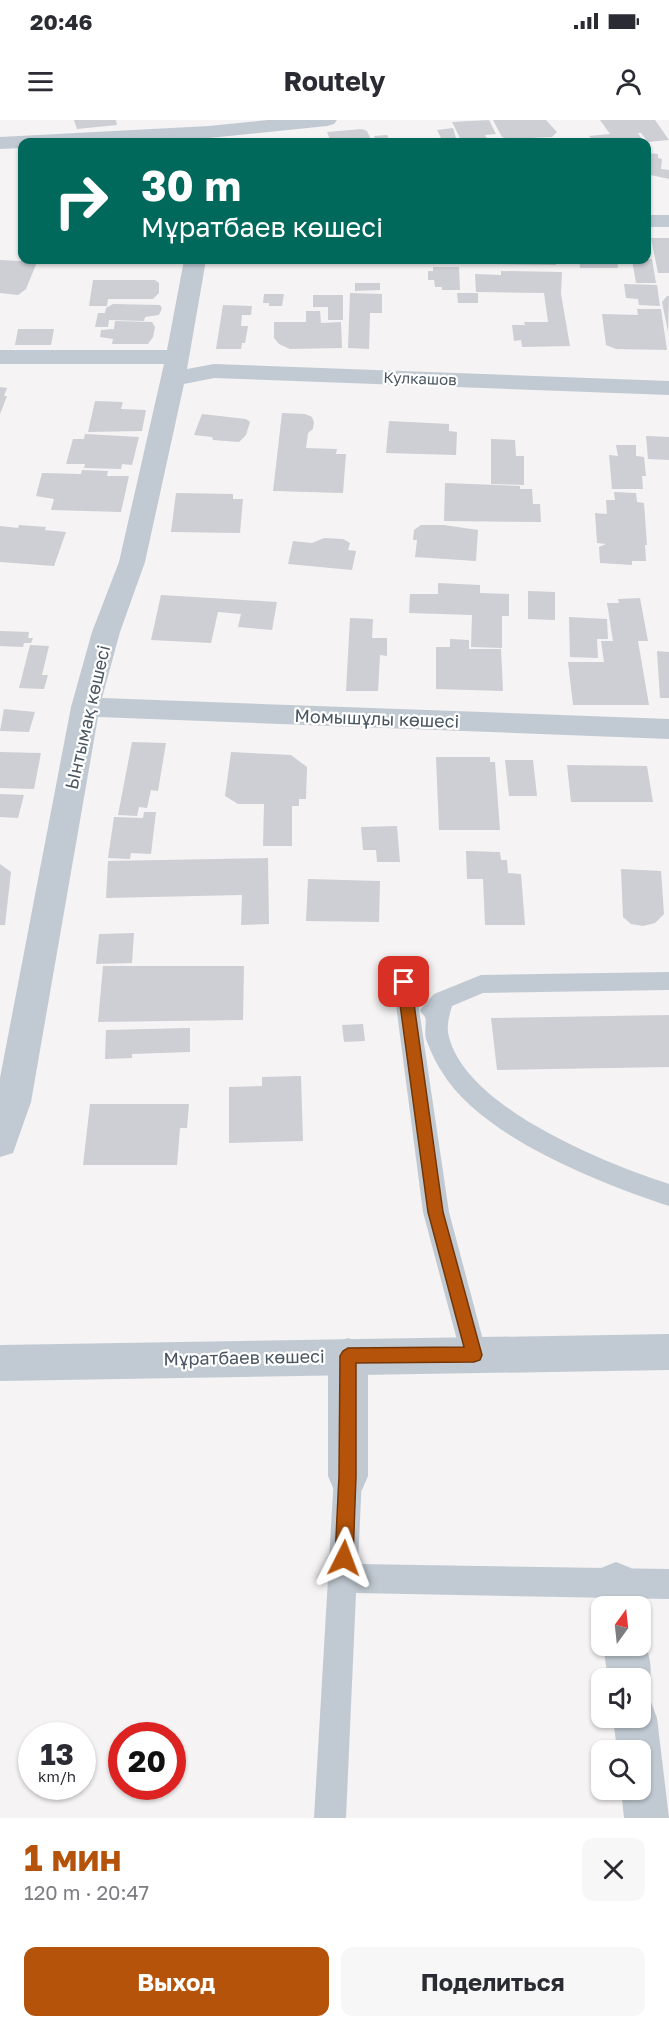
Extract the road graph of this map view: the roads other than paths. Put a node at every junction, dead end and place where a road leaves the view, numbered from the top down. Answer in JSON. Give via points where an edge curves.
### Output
{"nodes":[{"id":1,"x":327,"y":120,"type":"edge"},
{"id":2,"x":209,"y":137,"type":"edge"},
{"id":3,"x":174,"y":138,"type":"edge"},
{"id":4,"x":1,"y":143,"type":"edge"},
{"id":5,"x":18,"y":143,"type":"edge"},
{"id":6,"x":651,"y":220,"type":"edge"},
{"id":7,"x":669,"y":220,"type":"edge"},
{"id":8,"x":194,"y":264,"type":"edge"},
{"id":9,"x":0,"y":357,"type":"edge"},
{"id":10,"x":175,"y":368,"type":"junction"},
{"id":11,"x":669,"y":388,"type":"edge"},
{"id":12,"x":85,"y":707,"type":"junction"},
{"id":13,"x":669,"y":729,"type":"edge"},
{"id":14,"x":669,"y":981,"type":"edge"},
{"id":15,"x":404,"y":982,"type":"dead end"},
{"id":16,"x":442,"y":1000,"type":"junction"},
{"id":17,"x":410,"y":1030,"type":"junction"},
{"id":18,"x":0,"y":1142,"type":"edge"},
{"id":19,"x":669,"y":1195,"type":"edge"},
{"id":20,"x":669,"y":1352,"type":"edge"},
{"id":21,"x":474,"y":1355,"type":"junction"},
{"id":22,"x":348,"y":1356,"type":"junction"},
{"id":23,"x":0,"y":1363,"type":"edge"},
{"id":24,"x":348,"y":1476,"type":"joint"},
{"id":25,"x":343,"y":1578,"type":"junction"},
{"id":26,"x":669,"y":1584,"type":"edge"},
{"id":27,"x":618,"y":1595,"type":"edge"},
{"id":28,"x":645,"y":1800,"type":"edge"},
{"id":29,"x":330,"y":1818,"type":"edge"},
{"id":30,"x":647,"y":1818,"type":"edge"}],
"edges":[{"from":1,"to":2,"type":"street"},
{"from":2,"to":3,"type":"street"},
{"from":4,"to":5,"type":"street"},
{"from":6,"to":7,"type":"street"},
{"from":8,"to":10,"type":"street","name":"Ынтымақ көшесі"},
{"from":9,"to":10,"type":"street","name":"Кулкашов"},
{"from":10,"to":11,"type":"street","name":"Кулкашов"},
{"from":10,"to":12,"type":"street","name":"Ынтымақ көшесі","via":[[132,561]]},
{"from":12,"to":13,"type":"street","name":"Момышұлы көшесі"},
{"from":12,"to":18,"type":"street","name":"Ынтымақ көшесі","via":[[13,1102]]},
{"from":14,"to":16,"type":"lane","via":[[482,984]]},
{"from":15,"to":17,"type":"lane"},
{"from":16,"to":17,"type":"lane"},
{"from":16,"to":19,"type":"lane","via":[[436,1019],[438,1041],[454,1072],[482,1100],[567,1156]]},
{"from":17,"to":21,"type":"lane","via":[[436,1212]]},
{"from":20,"to":21,"type":"street","name":"Мұратбаев көшесі"},
{"from":21,"to":22,"type":"street","name":"Мұратбаев көшесі"},
{"from":22,"to":23,"type":"street","name":"Мұратбаев көшесі"},
{"from":22,"to":24,"type":"street"},
{"from":24,"to":25,"type":"lane"},
{"from":25,"to":27,"type":"lane"},
{"from":25,"to":29,"type":"lane"},
{"from":26,"to":27,"type":"lane"},
{"from":28,"to":30,"type":"street"}]}
